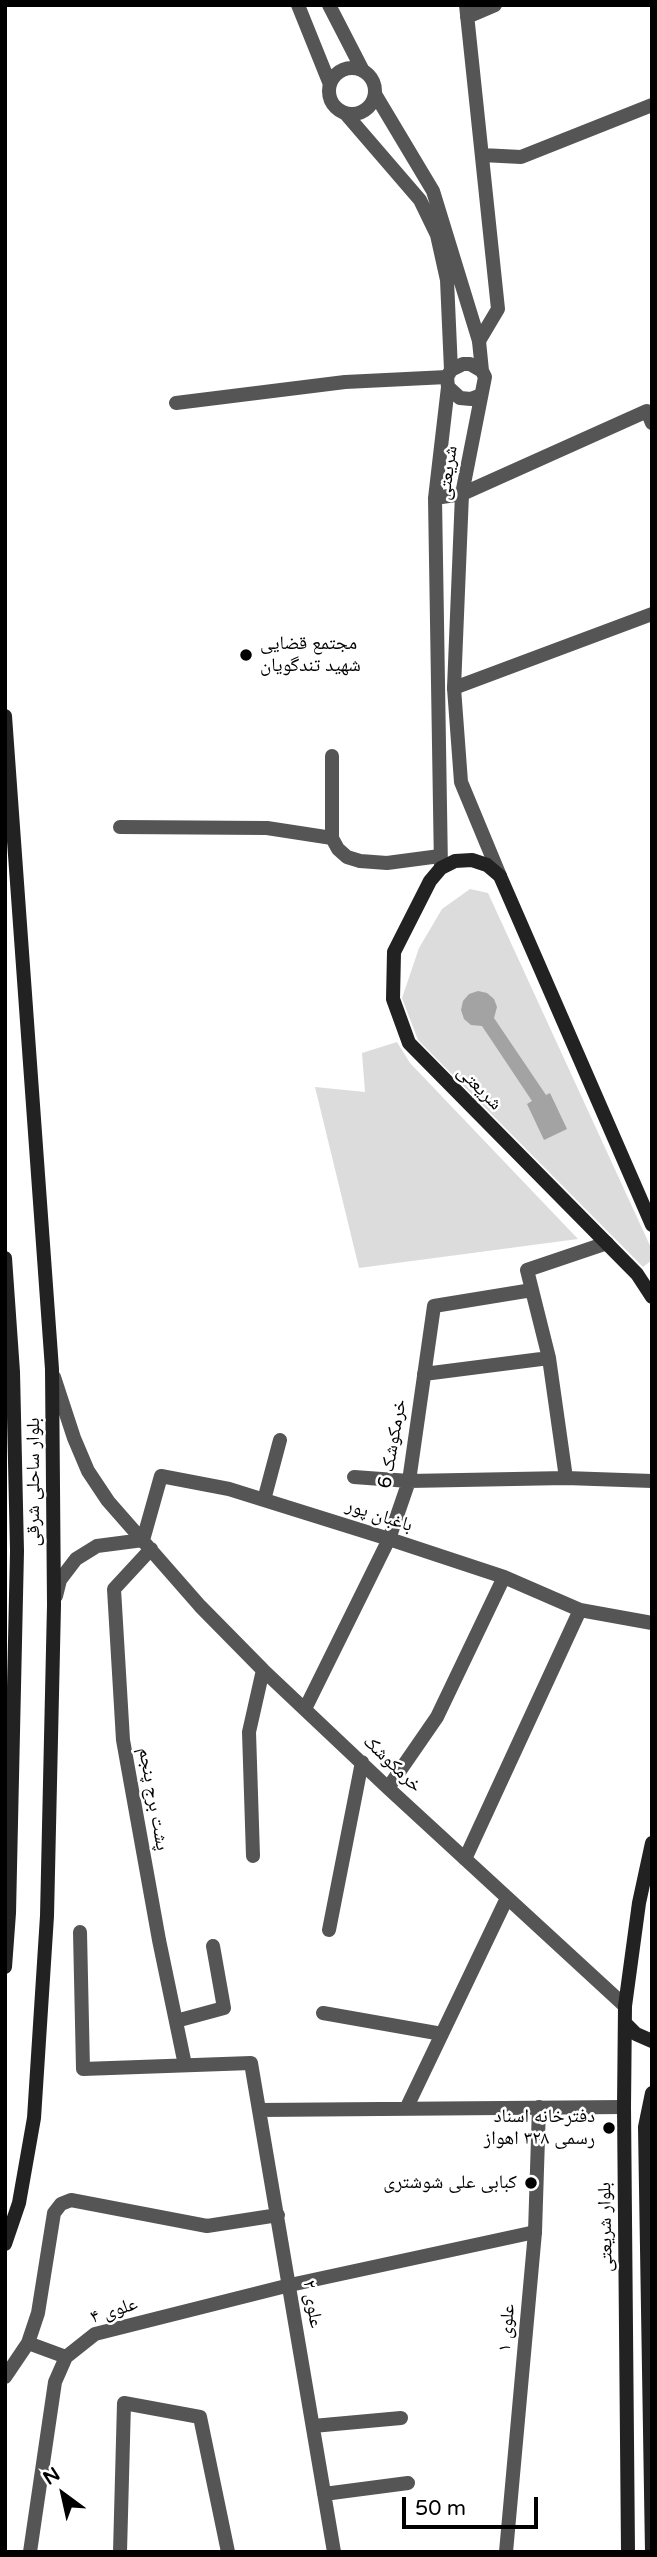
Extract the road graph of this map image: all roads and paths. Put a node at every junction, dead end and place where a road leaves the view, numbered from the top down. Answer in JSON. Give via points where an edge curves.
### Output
{"nodes":[{"id":1,"x":298,"y":5,"type":"edge"},
{"id":2,"x":329,"y":5,"type":"edge"},
{"id":3,"x":495,"y":5,"type":"edge"},
{"id":4,"x":467,"y":11,"type":"edge"},
{"id":5,"x":362,"y":69,"type":"junction"},
{"id":6,"x":329,"y":82,"type":"junction"},
{"id":7,"x":375,"y":94,"type":"junction"},
{"id":8,"x":652,"y":105,"type":"edge"},
{"id":9,"x":345,"y":113,"type":"junction"},
{"id":10,"x":482,"y":155,"type":"junction"},
{"id":11,"x":453,"y":279,"type":"junction"},
{"id":12,"x":479,"y":341,"type":"junction"},
{"id":13,"x":482,"y":370,"type":"junction"},
{"id":14,"x":449,"y":378,"type":"junction"},
{"id":15,"x":481,"y":395,"type":"junction"},
{"id":16,"x":176,"y":403,"type":"dead end"},
{"id":17,"x":652,"y":423,"type":"edge"},
{"id":18,"x":462,"y":494,"type":"junction"},
{"id":19,"x":435,"y":498,"type":"junction"},
{"id":20,"x":652,"y":614,"type":"edge"},
{"id":21,"x":454,"y":688,"type":"junction"},
{"id":22,"x":5,"y":716,"type":"edge"},
{"id":23,"x":332,"y":757,"type":"dead end"},
{"id":24,"x":120,"y":827,"type":"dead end"},
{"id":25,"x":332,"y":838,"type":"junction"},
{"id":26,"x":440,"y":862,"type":"junction"},
{"id":27,"x":500,"y":876,"type":"junction"},
{"id":28,"x":652,"y":1226,"type":"edge"},
{"id":29,"x":607,"y":1243,"type":"junction"},
{"id":30,"x":5,"y":1258,"type":"edge"},
{"id":31,"x":532,"y":1290,"type":"junction"},
{"id":32,"x":652,"y":1297,"type":"edge"},
{"id":33,"x":549,"y":1357,"type":"junction"},
{"id":34,"x":52,"y":1369,"type":"junction"},
{"id":35,"x":424,"y":1374,"type":"junction"},
{"id":36,"x":280,"y":1440,"type":"dead end"},
{"id":37,"x":354,"y":1477,"type":"dead end"},
{"id":38,"x":566,"y":1478,"type":"junction"},
{"id":39,"x":11,"y":1479,"type":"edge"},
{"id":40,"x":410,"y":1480,"type":"junction"},
{"id":41,"x":652,"y":1481,"type":"edge"},
{"id":42,"x":264,"y":1500,"type":"junction"},
{"id":43,"x":389,"y":1539,"type":"junction"},
{"id":44,"x":147,"y":1545,"type":"junction"},
{"id":45,"x":504,"y":1577,"type":"junction"},
{"id":46,"x":54,"y":1605,"type":"junction"},
{"id":47,"x":580,"y":1610,"type":"junction"},
{"id":48,"x":652,"y":1623,"type":"edge"},
{"id":49,"x":263,"y":1670,"type":"junction"},
{"id":50,"x":305,"y":1709,"type":"junction"},
{"id":51,"x":362,"y":1762,"type":"junction"},
{"id":52,"x":388,"y":1788,"type":"junction"},
{"id":53,"x":652,"y":1843,"type":"edge"},
{"id":54,"x":253,"y":1856,"type":"dead end"},
{"id":55,"x":465,"y":1859,"type":"junction"},
{"id":56,"x":507,"y":1898,"type":"junction"},
{"id":57,"x":645,"y":1900,"type":"edge"},
{"id":58,"x":328,"y":1930,"type":"dead end"},
{"id":59,"x":80,"y":1932,"type":"dead end"},
{"id":60,"x":213,"y":1946,"type":"dead end"},
{"id":61,"x":5,"y":1967,"type":"edge"},
{"id":62,"x":625,"y":2006,"type":"junction"},
{"id":63,"x":323,"y":2013,"type":"dead end"},
{"id":64,"x":176,"y":2021,"type":"junction"},
{"id":65,"x":626,"y":2024,"type":"junction"},
{"id":66,"x":442,"y":2034,"type":"junction"},
{"id":67,"x":652,"y":2041,"type":"edge"},
{"id":68,"x":185,"y":2065,"type":"junction"},
{"id":69,"x":652,"y":2093,"type":"edge"},
{"id":70,"x":539,"y":2107,"type":"junction"},
{"id":71,"x":624,"y":2107,"type":"junction"},
{"id":72,"x":406,"y":2109,"type":"junction"},
{"id":73,"x":259,"y":2110,"type":"junction"},
{"id":74,"x":278,"y":2215,"type":"junction"},
{"id":75,"x":535,"y":2232,"type":"junction"},
{"id":76,"x":5,"y":2244,"type":"edge"},
{"id":77,"x":290,"y":2285,"type":"junction"},
{"id":78,"x":28,"y":2343,"type":"junction"},
{"id":79,"x":66,"y":2357,"type":"junction"},
{"id":80,"x":5,"y":2377,"type":"edge"},
{"id":81,"x":401,"y":2418,"type":"dead end"},
{"id":82,"x":313,"y":2426,"type":"junction"},
{"id":83,"x":408,"y":2483,"type":"dead end"},
{"id":84,"x":324,"y":2494,"type":"junction"},
{"id":85,"x":30,"y":2552,"type":"edge"},
{"id":86,"x":120,"y":2552,"type":"edge"},
{"id":87,"x":228,"y":2552,"type":"edge"},
{"id":88,"x":334,"y":2552,"type":"edge"},
{"id":89,"x":506,"y":2552,"type":"edge"},
{"id":90,"x":628,"y":2552,"type":"edge"},
{"id":91,"x":652,"y":2552,"type":"edge"}],
"edges":[{"from":1,"to":6,"type":"street"},
{"from":2,"to":5,"type":"street"},
{"from":3,"to":4,"type":"street"},
{"from":4,"to":10,"type":"street"},
{"from":5,"to":6,"type":"street","via":[[343,68]]},
{"from":5,"to":7,"type":"street","via":[[370,76]]},
{"from":6,"to":9,"type":"street","via":[[330,101]]},
{"from":7,"to":9,"type":"street","via":[[365,110]]},
{"from":7,"to":11,"type":"street","name":"شریعتی","via":[[433,191]]},
{"from":8,"to":10,"type":"street","via":[[521,157]]},
{"from":9,"to":11,"type":"street","name":"شریعتی","via":[[420,200]]},
{"from":10,"to":12,"type":"street","via":[[498,309]]},
{"from":11,"to":12,"type":"street","name":"شریعتی"},
{"from":11,"to":14,"type":"street","name":"شریعتی"},
{"from":12,"to":13,"type":"street","name":"شریعتی"},
{"from":13,"to":14,"type":"street","via":[[463,364]]},
{"from":13,"to":15,"type":"street","name":"شریعتی","via":[[485,384]]},
{"from":14,"to":15,"type":"street","via":[[460,398]]},
{"from":14,"to":16,"type":"street","via":[[345,382]]},
{"from":14,"to":19,"type":"street","name":"شریعتی"},
{"from":15,"to":18,"type":"street","name":"شریعتی"},
{"from":17,"to":18,"type":"street","via":[[647,411]]},
{"from":18,"to":19,"type":"street"},
{"from":18,"to":21,"type":"street","name":"شریعتی"},
{"from":19,"to":26,"type":"street","name":"شریعتی"},
{"from":20,"to":21,"type":"street"},
{"from":21,"to":27,"type":"street","name":"شریعتی","via":[[461,782]]},
{"from":22,"to":34,"type":"main road","name":"بلوار ساحلی شرقی"},
{"from":23,"to":25,"type":"street"},
{"from":24,"to":25,"type":"street","via":[[267,828]]},
{"from":25,"to":26,"type":"street","via":[[347,857],[360,861]]},
{"from":26,"to":27,"type":"main road","via":[[472,860]]},
{"from":26,"to":29,"type":"main road","name":"شریعتی","via":[[394,952],[393,999],[410,1043]]},
{"from":27,"to":28,"type":"main road","name":"شریعتی"},
{"from":29,"to":31,"type":"street","via":[[527,1270]]},
{"from":29,"to":32,"type":"main road","name":"شریعتی","via":[[638,1274]]},
{"from":30,"to":39,"type":"main road","name":"بلوار ساحلی شرقی","via":[[13,1372]]},
{"from":31,"to":33,"type":"street"},
{"from":31,"to":35,"type":"street","name":"خرمکوشک 6","via":[[434,1306]]},
{"from":33,"to":35,"type":"street"},
{"from":33,"to":38,"type":"street"},
{"from":34,"to":44,"type":"street","name":"خرمکوشک","via":[[88,1471]]},
{"from":34,"to":46,"type":"main road","name":"بلوار ساحلی شرقی"},
{"from":35,"to":40,"type":"street","name":"خرمکوشک 6"},
{"from":36,"to":42,"type":"street"},
{"from":37,"to":40,"type":"street"},
{"from":38,"to":40,"type":"street"},
{"from":38,"to":41,"type":"street"},
{"from":39,"to":61,"type":"main road","name":"بلوار ساحلی شرقی","via":[[17,1603]]},
{"from":40,"to":43,"type":"street","name":"خرمکوشک 6"},
{"from":42,"to":43,"type":"street","name":"باغبان پور"},
{"from":42,"to":44,"type":"street","name":"باغبان پور","via":[[162,1476]]},
{"from":43,"to":45,"type":"street","name":"باغبان پور"},
{"from":43,"to":50,"type":"street","name":"خرمکوشک 6"},
{"from":44,"to":46,"type":"street","via":[[97,1546],[76,1559],[60,1580]]},
{"from":44,"to":49,"type":"street","name":"خرمکوشک"},
{"from":44,"to":64,"type":"street","name":"پشت برج پنجم","via":[[114,1589],[123,1740]]},
{"from":45,"to":47,"type":"street","name":"باغبان پور"},
{"from":45,"to":52,"type":"street","via":[[436,1717]]},
{"from":46,"to":76,"type":"main road","name":"بلوار ساحلی شرقی","via":[[47,1916],[34,2118],[19,2203]]},
{"from":47,"to":48,"type":"street","name":"باغبان پور"},
{"from":47,"to":55,"type":"street"},
{"from":49,"to":50,"type":"street","name":"خرمکوشک"},
{"from":49,"to":54,"type":"street","via":[[249,1732]]},
{"from":50,"to":51,"type":"street","name":"خرمکوشک"},
{"from":51,"to":52,"type":"street","name":"خرمکوشک"},
{"from":51,"to":58,"type":"street"},
{"from":52,"to":55,"type":"street","name":"خرمکوشک"},
{"from":53,"to":57,"type":"main road"},
{"from":55,"to":56,"type":"street","name":"خرمکوشک"},
{"from":56,"to":62,"type":"street","name":"خرمکوشک"},
{"from":56,"to":66,"type":"street"},
{"from":57,"to":62,"type":"main road","name":"بلوار شریعتی"},
{"from":59,"to":68,"type":"street","via":[[83,2069]]},
{"from":60,"to":64,"type":"street","via":[[224,2008]]},
{"from":62,"to":65,"type":"main road","name":"بلوار شریعتی"},
{"from":63,"to":66,"type":"street"},
{"from":64,"to":68,"type":"street","name":"پشت برج پنجم"},
{"from":65,"to":67,"type":"main road"},
{"from":65,"to":71,"type":"main road","name":"بلوار شریعتی"},
{"from":66,"to":72,"type":"street"},
{"from":68,"to":73,"type":"street","name":"علوی ۲","via":[[251,2063]]},
{"from":69,"to":91,"type":"main road","name":"بلوار شریعتی","via":[[645,2127]]},
{"from":70,"to":71,"type":"street"},
{"from":70,"to":72,"type":"street"},
{"from":70,"to":75,"type":"street","name":"علوی ۱"},
{"from":71,"to":90,"type":"main road","name":"بلوار شریعتی"},
{"from":72,"to":73,"type":"street"},
{"from":73,"to":74,"type":"street","name":"علوی ۲"},
{"from":74,"to":77,"type":"street","name":"علوی ۲"},
{"from":74,"to":78,"type":"street","via":[[207,2226],[71,2200],[61,2204],[54,2213],[38,2313]]},
{"from":75,"to":77,"type":"street","name":"علوی ۴"},
{"from":75,"to":89,"type":"street","name":"علوی ۱"},
{"from":77,"to":79,"type":"street","name":"علوی ۴","via":[[95,2334]]},
{"from":77,"to":82,"type":"street","name":"علوی ۲"},
{"from":78,"to":79,"type":"street"},
{"from":78,"to":80,"type":"street"},
{"from":79,"to":85,"type":"street","via":[[55,2382]]},
{"from":81,"to":82,"type":"street"},
{"from":82,"to":84,"type":"street","name":"علوی ۲"},
{"from":83,"to":84,"type":"street"},
{"from":84,"to":88,"type":"street","name":"علوی ۲"},
{"from":86,"to":87,"type":"street","via":[[124,2403],[200,2417]]}]}
